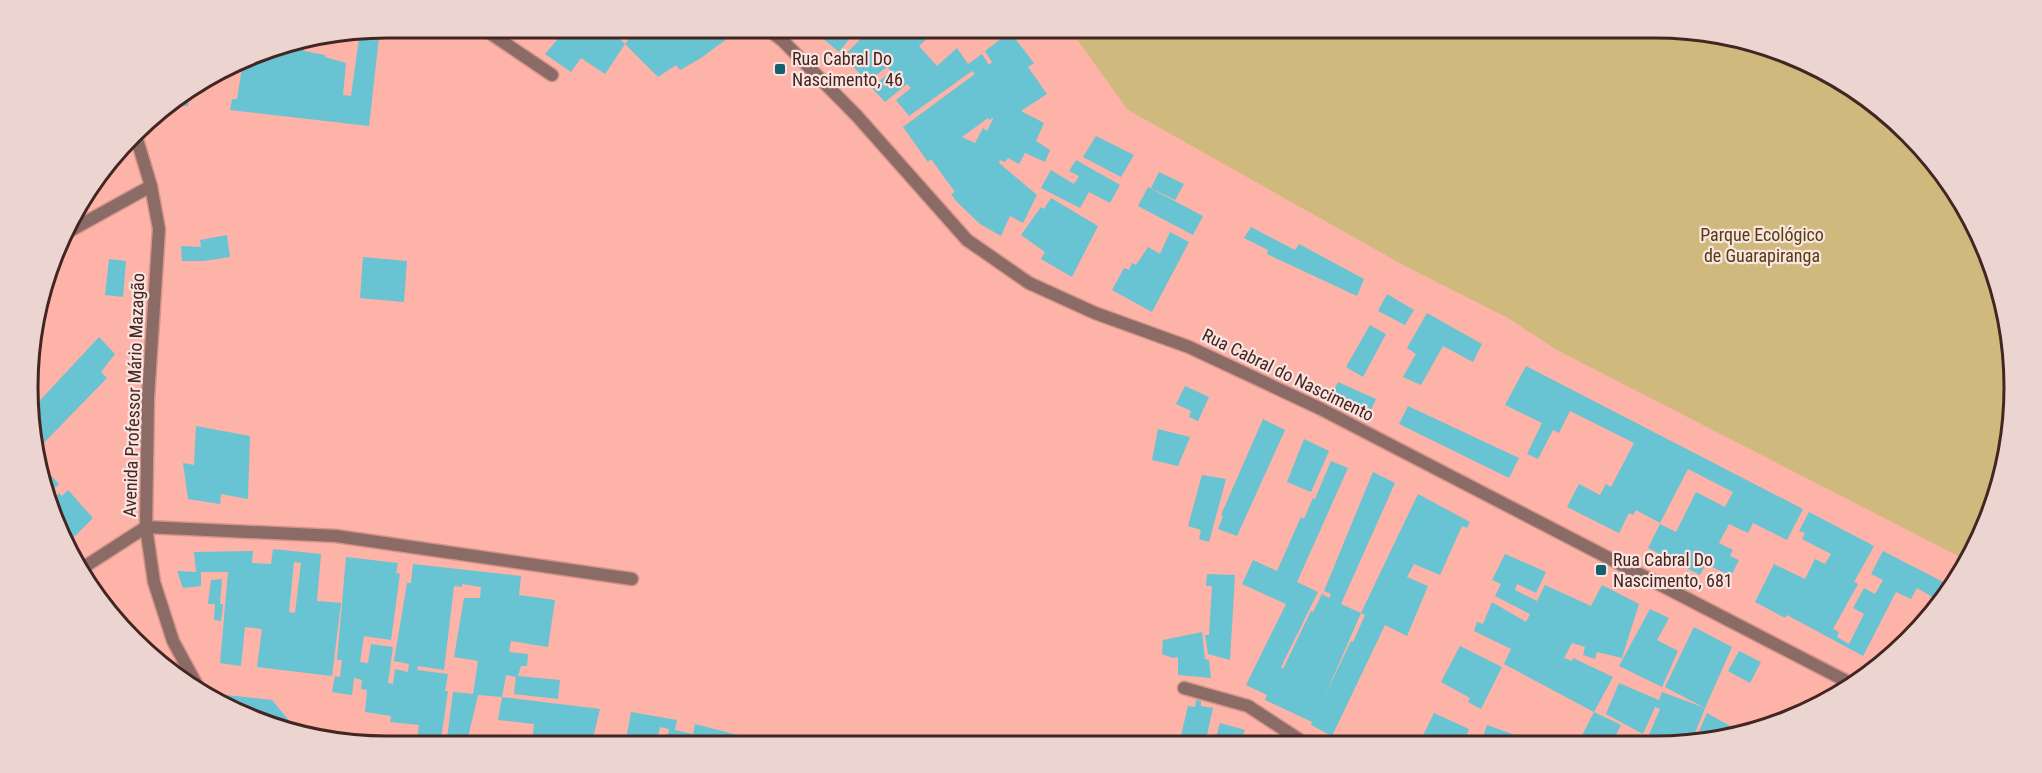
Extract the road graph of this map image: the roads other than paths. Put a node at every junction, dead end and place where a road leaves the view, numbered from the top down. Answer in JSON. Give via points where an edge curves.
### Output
{"nodes":[{"id":1,"x":497,"y":38,"type":"edge"},
{"id":2,"x":779,"y":38,"type":"edge"},
{"id":3,"x":552,"y":75,"type":"dead end"},
{"id":4,"x":138,"y":142,"type":"edge"},
{"id":5,"x":151,"y":186,"type":"junction"},
{"id":6,"x":76,"y":227,"type":"edge"},
{"id":7,"x":146,"y":527,"type":"junction"},
{"id":8,"x":87,"y":565,"type":"edge"},
{"id":9,"x":632,"y":579,"type":"dead end"},
{"id":10,"x":192,"y":676,"type":"edge"},
{"id":11,"x":1844,"y":680,"type":"edge"},
{"id":12,"x":1184,"y":688,"type":"dead end"},
{"id":13,"x":1294,"y":736,"type":"edge"}],
"edges":[{"from":1,"to":3,"type":"street"},
{"from":2,"to":11,"type":"street","name":"Rua Cabral do Nascimento","via":[[857,116],[967,240],[1029,283],[1095,313],[1189,347],[1321,409]]},
{"from":4,"to":5,"type":"street","name":"Avenida Professor Mário Mazagão"},
{"from":5,"to":6,"type":"street"},
{"from":5,"to":7,"type":"street","name":"Avenida Professor Mário Mazagão","via":[[159,229],[148,398]]},
{"from":7,"to":8,"type":"street"},
{"from":7,"to":9,"type":"street","via":[[336,536]]},
{"from":7,"to":10,"type":"street","name":"Avenida Professor Mário Mazagão","via":[[154,582],[173,641]]},
{"from":12,"to":13,"type":"street","via":[[1248,706]]}]}
